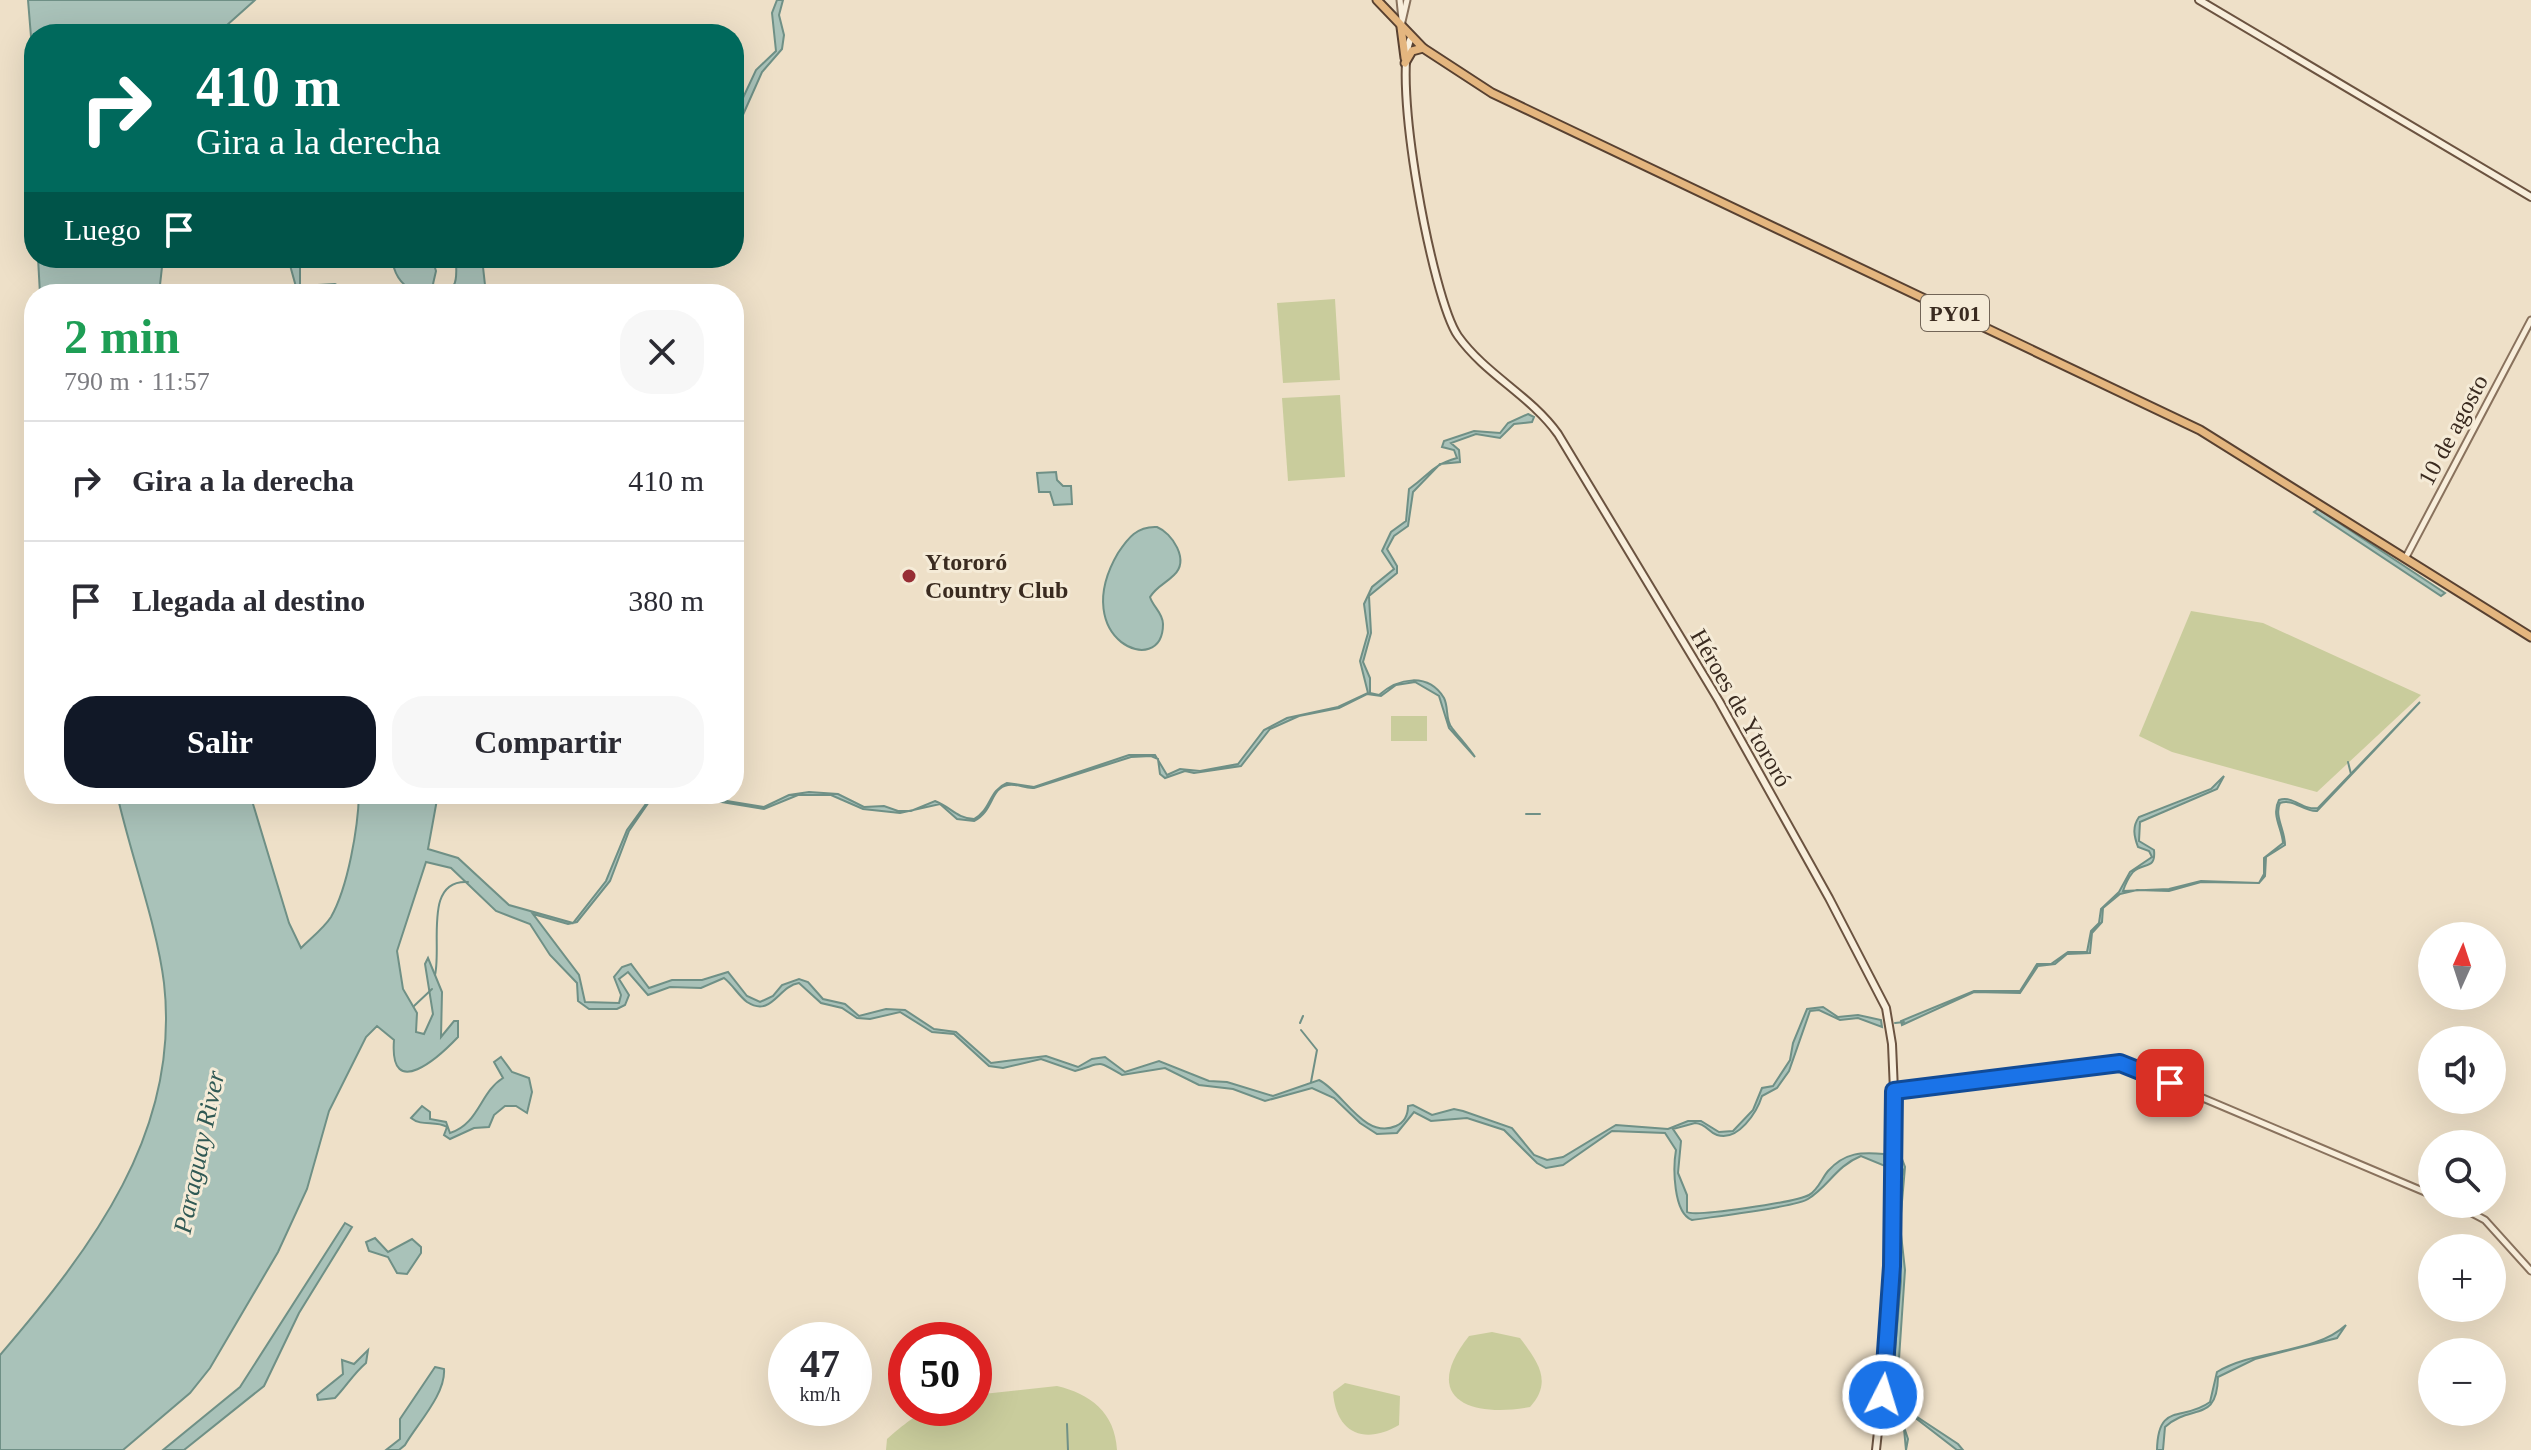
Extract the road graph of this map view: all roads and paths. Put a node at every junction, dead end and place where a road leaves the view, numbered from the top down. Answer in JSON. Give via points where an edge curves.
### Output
{"nodes":[{"id":1,"x":1377,"y":0,"type":"edge"},
{"id":2,"x":1400,"y":0,"type":"edge"},
{"id":3,"x":1407,"y":0,"type":"edge"},
{"id":4,"x":2199,"y":0,"type":"edge"},
{"id":5,"x":1404,"y":8,"type":"junction"},
{"id":6,"x":1402,"y":23,"type":"junction"},
{"id":7,"x":1411,"y":38,"type":"junction"},
{"id":8,"x":1423,"y":48,"type":"junction"},
{"id":9,"x":1405,"y":61,"type":"junction"},
{"id":10,"x":2531,"y":197,"type":"edge"},
{"id":11,"x":2531,"y":320,"type":"edge"},
{"id":12,"x":2406,"y":557,"type":"junction"},
{"id":13,"x":2531,"y":637,"type":"edge"},
{"id":14,"x":1894,"y":1091,"type":"junction"},
{"id":15,"x":2418,"y":1189,"type":"edge"},
{"id":16,"x":2481,"y":1218,"type":"edge"},
{"id":17,"x":2531,"y":1271,"type":"edge"},
{"id":18,"x":1876,"y":1450,"type":"edge"}],
"edges":[{"from":1,"to":6,"type":"highway","number":"PY01"},
{"from":2,"to":5,"type":"street"},
{"from":3,"to":5,"type":"street"},
{"from":4,"to":10,"type":"main road"},
{"from":5,"to":6,"type":"street"},
{"from":6,"to":7,"type":"highway","number":"PY01"},
{"from":6,"to":9,"type":"highway"},
{"from":7,"to":8,"type":"highway","number":"PY01"},
{"from":7,"to":9,"type":"main road","name":"Héroes de Ytororó"},
{"from":8,"to":9,"type":"highway","via":[[1412,51]]},
{"from":8,"to":12,"type":"highway","number":"PY01","via":[[1534,115],[2200,430]]},
{"from":9,"to":14,"type":"main road","name":"Héroes de Ytororó","via":[[1421,207],[1447,315],[1479,359],[1539,409],[1558,434],[1719,701],[1868,971],[1889,1019]]},
{"from":11,"to":12,"type":"street","name":"10 de agosto"},
{"from":12,"to":13,"type":"highway","number":"PY01"},
{"from":14,"to":15,"type":"street","via":[[2120,1063]]},
{"from":14,"to":18,"type":"main road","name":"Héroes de Ytororó","via":[[1889,1330]]},
{"from":16,"to":17,"type":"street"}]}
